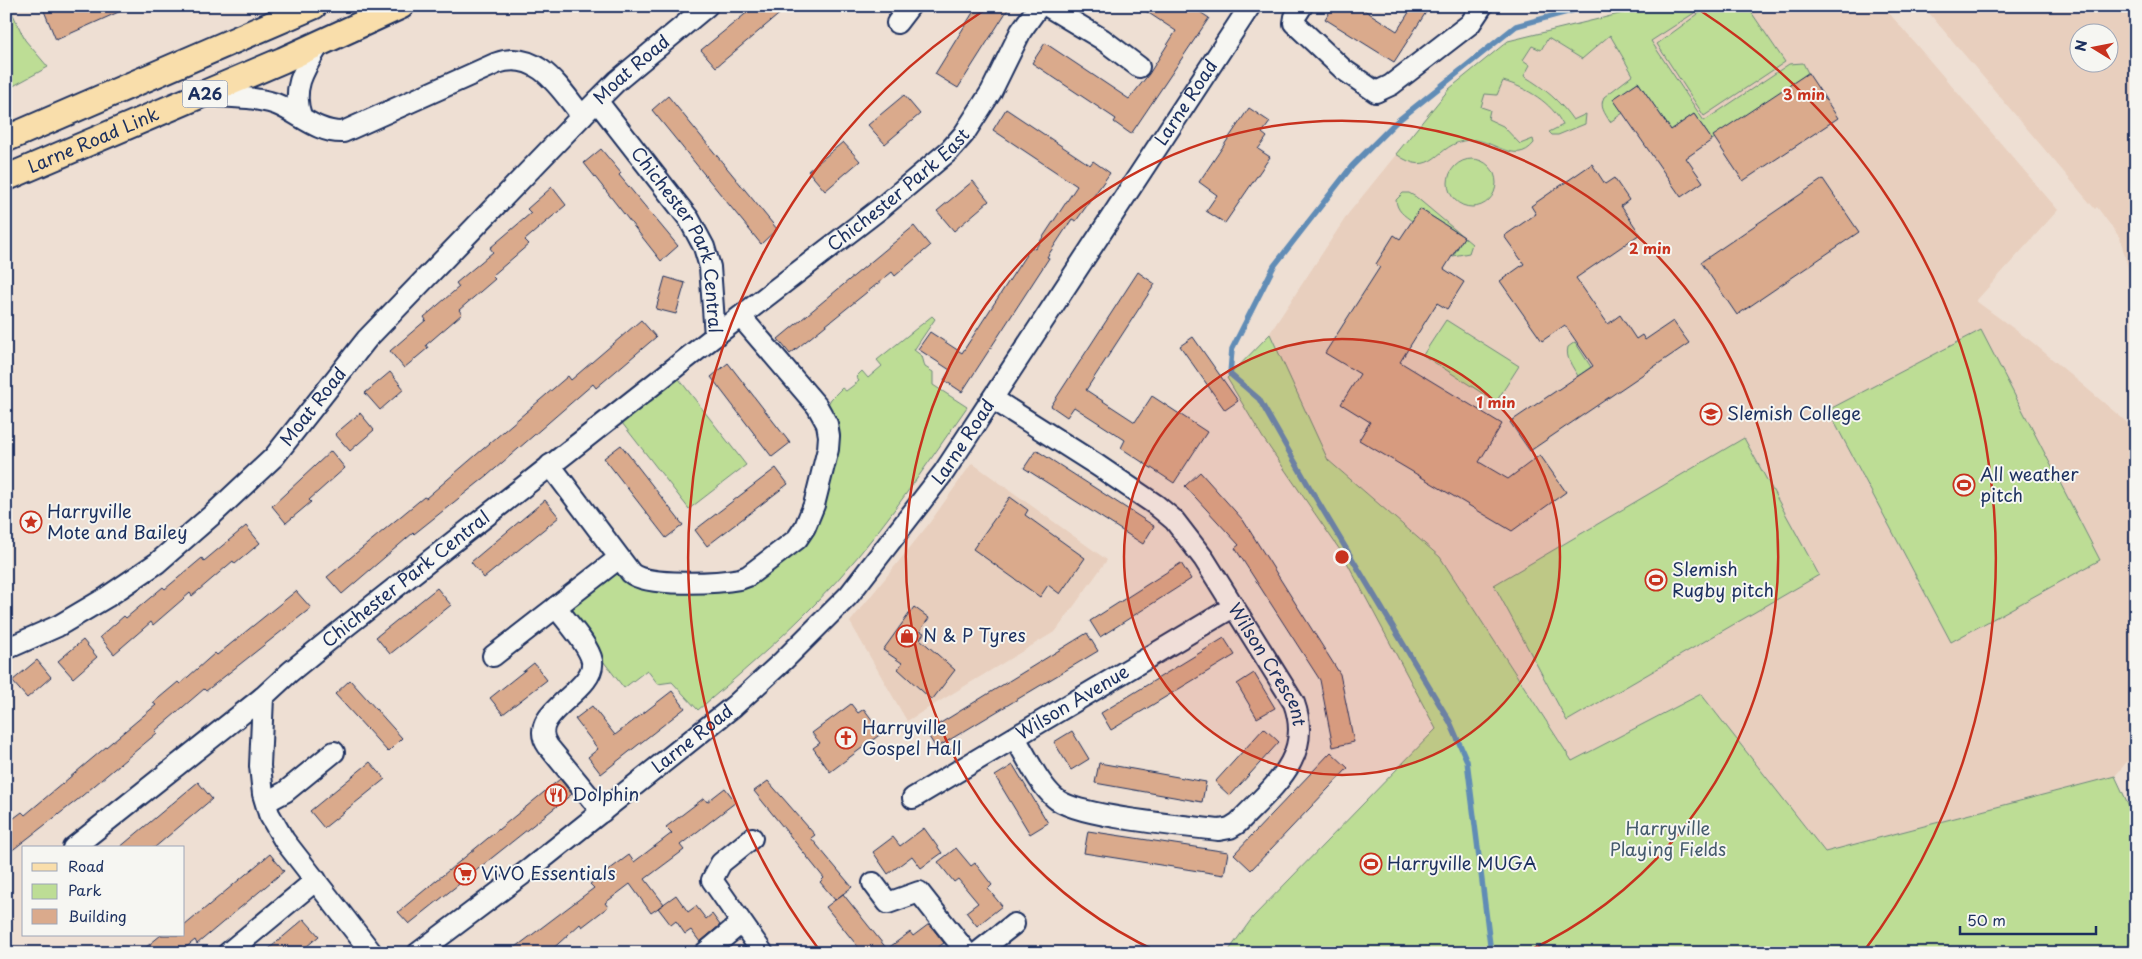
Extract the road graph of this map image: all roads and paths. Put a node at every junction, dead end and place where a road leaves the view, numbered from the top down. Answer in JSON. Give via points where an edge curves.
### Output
{"nodes":[{"id":1,"x":314,"y":6,"type":"edge"},
{"id":2,"x":401,"y":6,"type":"edge"},
{"id":3,"x":707,"y":6,"type":"edge"},
{"id":4,"x":910,"y":6,"type":"edge"},
{"id":5,"x":1039,"y":6,"type":"edge"},
{"id":6,"x":1047,"y":6,"type":"edge"},
{"id":7,"x":1250,"y":6,"type":"edge"},
{"id":8,"x":1302,"y":6,"type":"edge"},
{"id":9,"x":1482,"y":6,"type":"edge"},
{"id":10,"x":897,"y":24,"type":"dead end"},
{"id":11,"x":320,"y":44,"type":"junction"},
{"id":12,"x":1139,"y":67,"type":"dead end"},
{"id":13,"x":202,"y":95,"type":"junction"},
{"id":14,"x":597,"y":101,"type":"junction"},
{"id":15,"x":301,"y":116,"type":"junction"},
{"id":16,"x":582,"y":116,"type":"junction"},
{"id":17,"x":6,"y":139,"type":"edge"},
{"id":18,"x":6,"y":178,"type":"edge"},
{"id":19,"x":741,"y":317,"type":"junction"},
{"id":20,"x":714,"y":336,"type":"junction"},
{"id":21,"x":993,"y":399,"type":"junction"},
{"id":22,"x":550,"y":465,"type":"junction"},
{"id":23,"x":619,"y":558,"type":"junction"},
{"id":24,"x":556,"y":607,"type":"junction"},
{"id":25,"x":1233,"y":607,"type":"junction"},
{"id":26,"x":6,"y":649,"type":"edge"},
{"id":27,"x":493,"y":656,"type":"dead end"},
{"id":28,"x":263,"y":697,"type":"junction"},
{"id":29,"x":1014,"y":738,"type":"junction"},
{"id":30,"x":334,"y":752,"type":"dead end"},
{"id":31,"x":913,"y":798,"type":"dead end"},
{"id":32,"x":266,"y":802,"type":"junction"},
{"id":33,"x":602,"y":812,"type":"junction"},
{"id":34,"x":752,"y":838,"type":"dead end"},
{"id":35,"x":74,"y":846,"type":"edge"},
{"id":36,"x":316,"y":880,"type":"junction"},
{"id":37,"x":874,"y":883,"type":"dead end"},
{"id":38,"x":741,"y":923,"type":"junction"},
{"id":39,"x":1014,"y":924,"type":"dead end"},
{"id":40,"x":228,"y":953,"type":"edge"},
{"id":41,"x":372,"y":953,"type":"edge"},
{"id":42,"x":418,"y":953,"type":"edge"},
{"id":43,"x":705,"y":953,"type":"edge"},
{"id":44,"x":763,"y":953,"type":"edge"},
{"id":45,"x":967,"y":953,"type":"edge"},
{"id":46,"x":977,"y":953,"type":"edge"}],
"edges":[{"from":1,"to":17,"type":"main road","name":"Larne Road Link","number":"A26"},
{"from":2,"to":11,"type":"main road","name":"Larne Road Link","number":"A26"},
{"from":3,"to":14,"type":"street","name":"Moat Road"},
{"from":4,"to":10,"type":"street"},
{"from":5,"to":19,"type":"street","name":"Chichester Park East","via":[[1020,31],[991,92],[950,150]]},
{"from":6,"to":12,"type":"street","via":[[1102,39]]},
{"from":7,"to":21,"type":"street","name":"Larne Road"},
{"from":8,"to":9,"type":"street","via":[[1294,23],[1344,70],[1376,92],[1391,85],[1470,24]]},
{"from":11,"to":13,"type":"main road","name":"Larne Road Link","number":"A26"},
{"from":11,"to":15,"type":"street","via":[[297,85]]},
{"from":13,"to":15,"type":"street","name":"Moat Road","via":[[251,98]]},
{"from":13,"to":18,"type":"main road","name":"Larne Road Link","number":"A26"},
{"from":14,"to":16,"type":"street","name":"Moat Road"},
{"from":14,"to":20,"type":"street","name":"Chichester Park Central","via":[[697,232],[710,267]]},
{"from":15,"to":16,"type":"street","name":"Moat Road","via":[[324,131],[347,132],[509,60],[541,68]]},
{"from":16,"to":26,"type":"street","name":"Moat Road","via":[[367,339],[274,457],[211,516],[157,563],[107,597],[58,626]]},
{"from":19,"to":20,"type":"street","name":"Chichester Park East"},
{"from":19,"to":23,"type":"street","via":[[817,406],[828,428],[828,449],[808,522],[797,539],[740,579],[652,581],[633,575]]},
{"from":20,"to":22,"type":"street","name":"Chichester Park Central"},
{"from":21,"to":25,"type":"street","name":"Wilson Crescent","via":[[1168,514],[1204,560]]},
{"from":21,"to":33,"type":"street","name":"Larne Road","via":[[944,472],[849,595],[734,706]]},
{"from":22,"to":23,"type":"street"},
{"from":22,"to":28,"type":"street","name":"Chichester Park Central"},
{"from":23,"to":24,"type":"street"},
{"from":24,"to":27,"type":"street"},
{"from":24,"to":33,"type":"street","via":[[587,649],[592,667],[587,678],[547,720],[543,737]]},
{"from":25,"to":29,"type":"street","name":"Wilson Avenue"},
{"from":25,"to":29,"type":"street","name":"Wilson Crescent","via":[[1294,703],[1299,736],[1297,753],[1287,771],[1233,826],[1219,830],[1069,807],[1049,792]]},
{"from":28,"to":32,"type":"street","via":[[260,766]]},
{"from":28,"to":35,"type":"street","name":"Chichester Park Central"},
{"from":29,"to":31,"type":"street","name":"Wilson Avenue"},
{"from":30,"to":32,"type":"street","via":[[285,792]]},
{"from":32,"to":36,"type":"street","via":[[284,840]]},
{"from":33,"to":42,"type":"street","name":"Larne Road"},
{"from":34,"to":38,"type":"street","via":[[721,863],[712,880]]},
{"from":36,"to":40,"type":"street"},
{"from":36,"to":41,"type":"street"},
{"from":37,"to":45,"type":"street","via":[[888,902],[919,892]]},
{"from":38,"to":43,"type":"street"},
{"from":38,"to":44,"type":"street"},
{"from":39,"to":46,"type":"street"}]}
